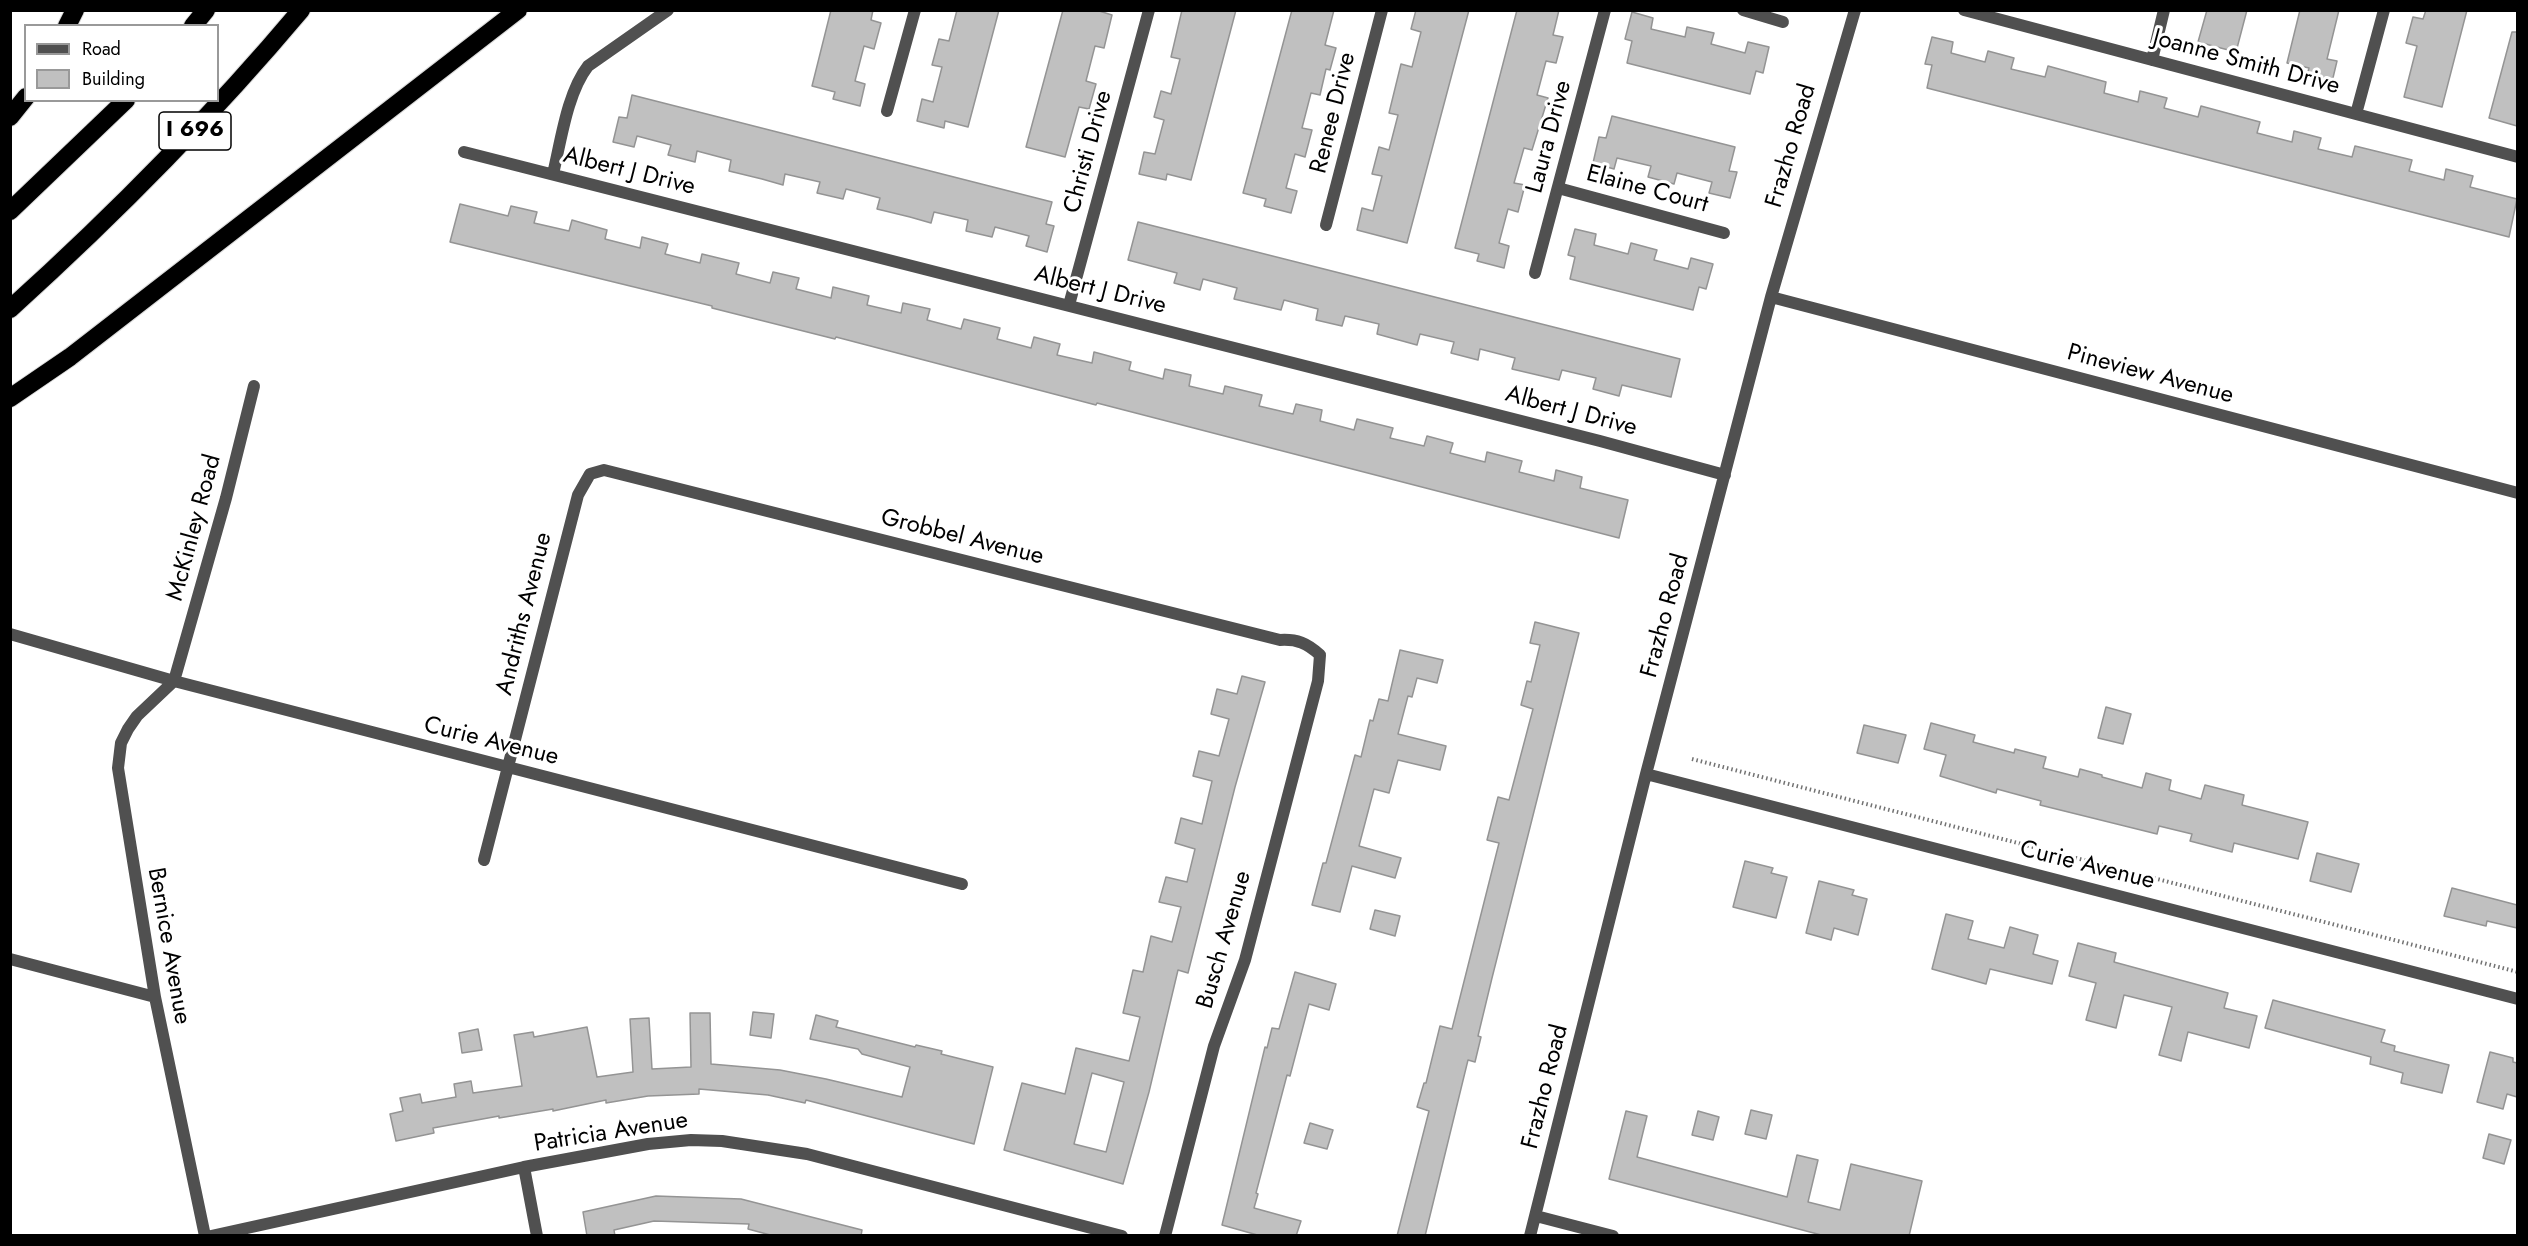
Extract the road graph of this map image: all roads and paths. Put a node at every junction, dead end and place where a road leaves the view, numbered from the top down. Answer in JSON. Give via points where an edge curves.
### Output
{"nodes":[{"id":1,"x":75,"y":10,"type":"edge"},
{"id":2,"x":206,"y":10,"type":"edge"},
{"id":3,"x":301,"y":10,"type":"edge"},
{"id":4,"x":518,"y":10,"type":"edge"},
{"id":5,"x":668,"y":10,"type":"edge"},
{"id":6,"x":915,"y":10,"type":"edge"},
{"id":7,"x":1149,"y":10,"type":"edge"},
{"id":8,"x":1382,"y":10,"type":"edge"},
{"id":9,"x":1605,"y":10,"type":"edge"},
{"id":10,"x":1743,"y":10,"type":"edge"},
{"id":11,"x":1855,"y":10,"type":"edge"},
{"id":12,"x":1964,"y":10,"type":"edge"},
{"id":13,"x":2164,"y":10,"type":"edge"},
{"id":14,"x":2384,"y":10,"type":"edge"},
{"id":15,"x":1783,"y":22,"type":"dead end"},
{"id":16,"x":68,"y":24,"type":"edge"},
{"id":17,"x":195,"y":24,"type":"edge"},
{"id":18,"x":2151,"y":60,"type":"junction"},
{"id":19,"x":24,"y":100,"type":"edge"},
{"id":20,"x":124,"y":102,"type":"edge"},
{"id":21,"x":887,"y":111,"type":"dead end"},
{"id":22,"x":2356,"y":114,"type":"junction"},
{"id":23,"x":10,"y":117,"type":"edge"},
{"id":24,"x":464,"y":152,"type":"dead end"},
{"id":25,"x":2517,"y":157,"type":"edge"},
{"id":26,"x":553,"y":174,"type":"junction"},
{"id":27,"x":1558,"y":188,"type":"junction"},
{"id":28,"x":10,"y":211,"type":"edge"},
{"id":29,"x":1326,"y":225,"type":"dead end"},
{"id":30,"x":1724,"y":233,"type":"dead end"},
{"id":31,"x":1535,"y":273,"type":"dead end"},
{"id":32,"x":1771,"y":297,"type":"junction"},
{"id":33,"x":1069,"y":305,"type":"junction"},
{"id":34,"x":10,"y":309,"type":"edge"},
{"id":35,"x":254,"y":386,"type":"dead end"},
{"id":36,"x":10,"y":398,"type":"edge"},
{"id":37,"x":590,"y":474,"type":"joint"},
{"id":38,"x":1725,"y":475,"type":"junction"},
{"id":39,"x":2517,"y":493,"type":"edge"},
{"id":40,"x":10,"y":634,"type":"edge"},
{"id":41,"x":1320,"y":655,"type":"joint"},
{"id":42,"x":174,"y":681,"type":"junction"},
{"id":43,"x":1692,"y":759,"type":"dead end"},
{"id":44,"x":507,"y":768,"type":"junction"},
{"id":45,"x":1646,"y":774,"type":"junction"},
{"id":46,"x":484,"y":860,"type":"dead end"},
{"id":47,"x":962,"y":884,"type":"dead end"},
{"id":48,"x":10,"y":959,"type":"edge"},
{"id":49,"x":2517,"y":972,"type":"edge"},
{"id":50,"x":155,"y":997,"type":"junction"},
{"id":51,"x":2517,"y":999,"type":"edge"},
{"id":52,"x":524,"y":1167,"type":"junction"},
{"id":53,"x":1536,"y":1216,"type":"junction"},
{"id":54,"x":205,"y":1236,"type":"edge"},
{"id":55,"x":211,"y":1236,"type":"edge"},
{"id":56,"x":537,"y":1236,"type":"edge"},
{"id":57,"x":1122,"y":1236,"type":"edge"},
{"id":58,"x":1165,"y":1236,"type":"edge"},
{"id":59,"x":1530,"y":1236,"type":"edge"},
{"id":60,"x":1613,"y":1236,"type":"edge"}],
"edges":[{"from":1,"to":16,"type":"highway"},
{"from":2,"to":17,"type":"highway"},
{"from":3,"to":34,"type":"highway","number":"I 696","via":[[208,117],[144,183]]},
{"from":4,"to":36,"type":"highway","via":[[70,357]]},
{"from":5,"to":26,"type":"street","via":[[588,66],[580,76]]},
{"from":6,"to":21,"type":"street"},
{"from":7,"to":33,"type":"street","name":"Christi Drive"},
{"from":8,"to":29,"type":"street","name":"Renee Drive"},
{"from":9,"to":27,"type":"street","name":"Laura Drive"},
{"from":10,"to":15,"type":"street"},
{"from":11,"to":32,"type":"street","name":"Frazho Road"},
{"from":12,"to":18,"type":"street","name":"Joanne Smith Drive"},
{"from":13,"to":18,"type":"street"},
{"from":14,"to":22,"type":"street"},
{"from":18,"to":22,"type":"street","name":"Joanne Smith Drive"},
{"from":19,"to":23,"type":"highway"},
{"from":20,"to":28,"type":"highway","number":"I 696"},
{"from":22,"to":25,"type":"street","name":"Joanne Smith Drive"},
{"from":24,"to":26,"type":"street","name":"Albert J Drive"},
{"from":26,"to":33,"type":"street","name":"Albert J Drive"},
{"from":27,"to":30,"type":"street","name":"Elaine Court"},
{"from":27,"to":31,"type":"street","name":"Laura Drive"},
{"from":32,"to":38,"type":"street","name":"Frazho Road"},
{"from":32,"to":39,"type":"street","name":"Pineview Avenue"},
{"from":33,"to":38,"type":"street","name":"Albert J Drive"},
{"from":35,"to":42,"type":"street","name":"McKinley Road"},
{"from":37,"to":41,"type":"street","name":"Grobbel Avenue","via":[[615,472],[1280,640],[1294,640],[1309,645]]},
{"from":37,"to":44,"type":"street","name":"Andriths Avenue","via":[[578,495]]},
{"from":38,"to":45,"type":"street","name":"Frazho Road"},
{"from":40,"to":42,"type":"street","name":"Curie Avenue"},
{"from":41,"to":58,"type":"street","name":"Busch Avenue","via":[[1318,681],[1245,960],[1214,1046]]},
{"from":42,"to":44,"type":"street","name":"Curie Avenue"},
{"from":42,"to":50,"type":"street","name":"Bernice Avenue","via":[[128,729],[120,744],[117,768]]},
{"from":43,"to":49,"type":"path"},
{"from":44,"to":46,"type":"street","name":"Andriths Avenue"},
{"from":44,"to":47,"type":"street","name":"Curie Avenue"},
{"from":45,"to":51,"type":"street","name":"Curie Avenue"},
{"from":45,"to":53,"type":"street","name":"Frazho Road"},
{"from":48,"to":50,"type":"street"},
{"from":50,"to":54,"type":"street","name":"Bernice Avenue"},
{"from":52,"to":55,"type":"street","name":"Patricia Avenue"},
{"from":52,"to":56,"type":"street"},
{"from":52,"to":57,"type":"street","name":"Patricia Avenue","via":[[648,1144],[722,1141],[807,1154]]},
{"from":53,"to":59,"type":"street","name":"Frazho Road"},
{"from":53,"to":60,"type":"street"}]}
